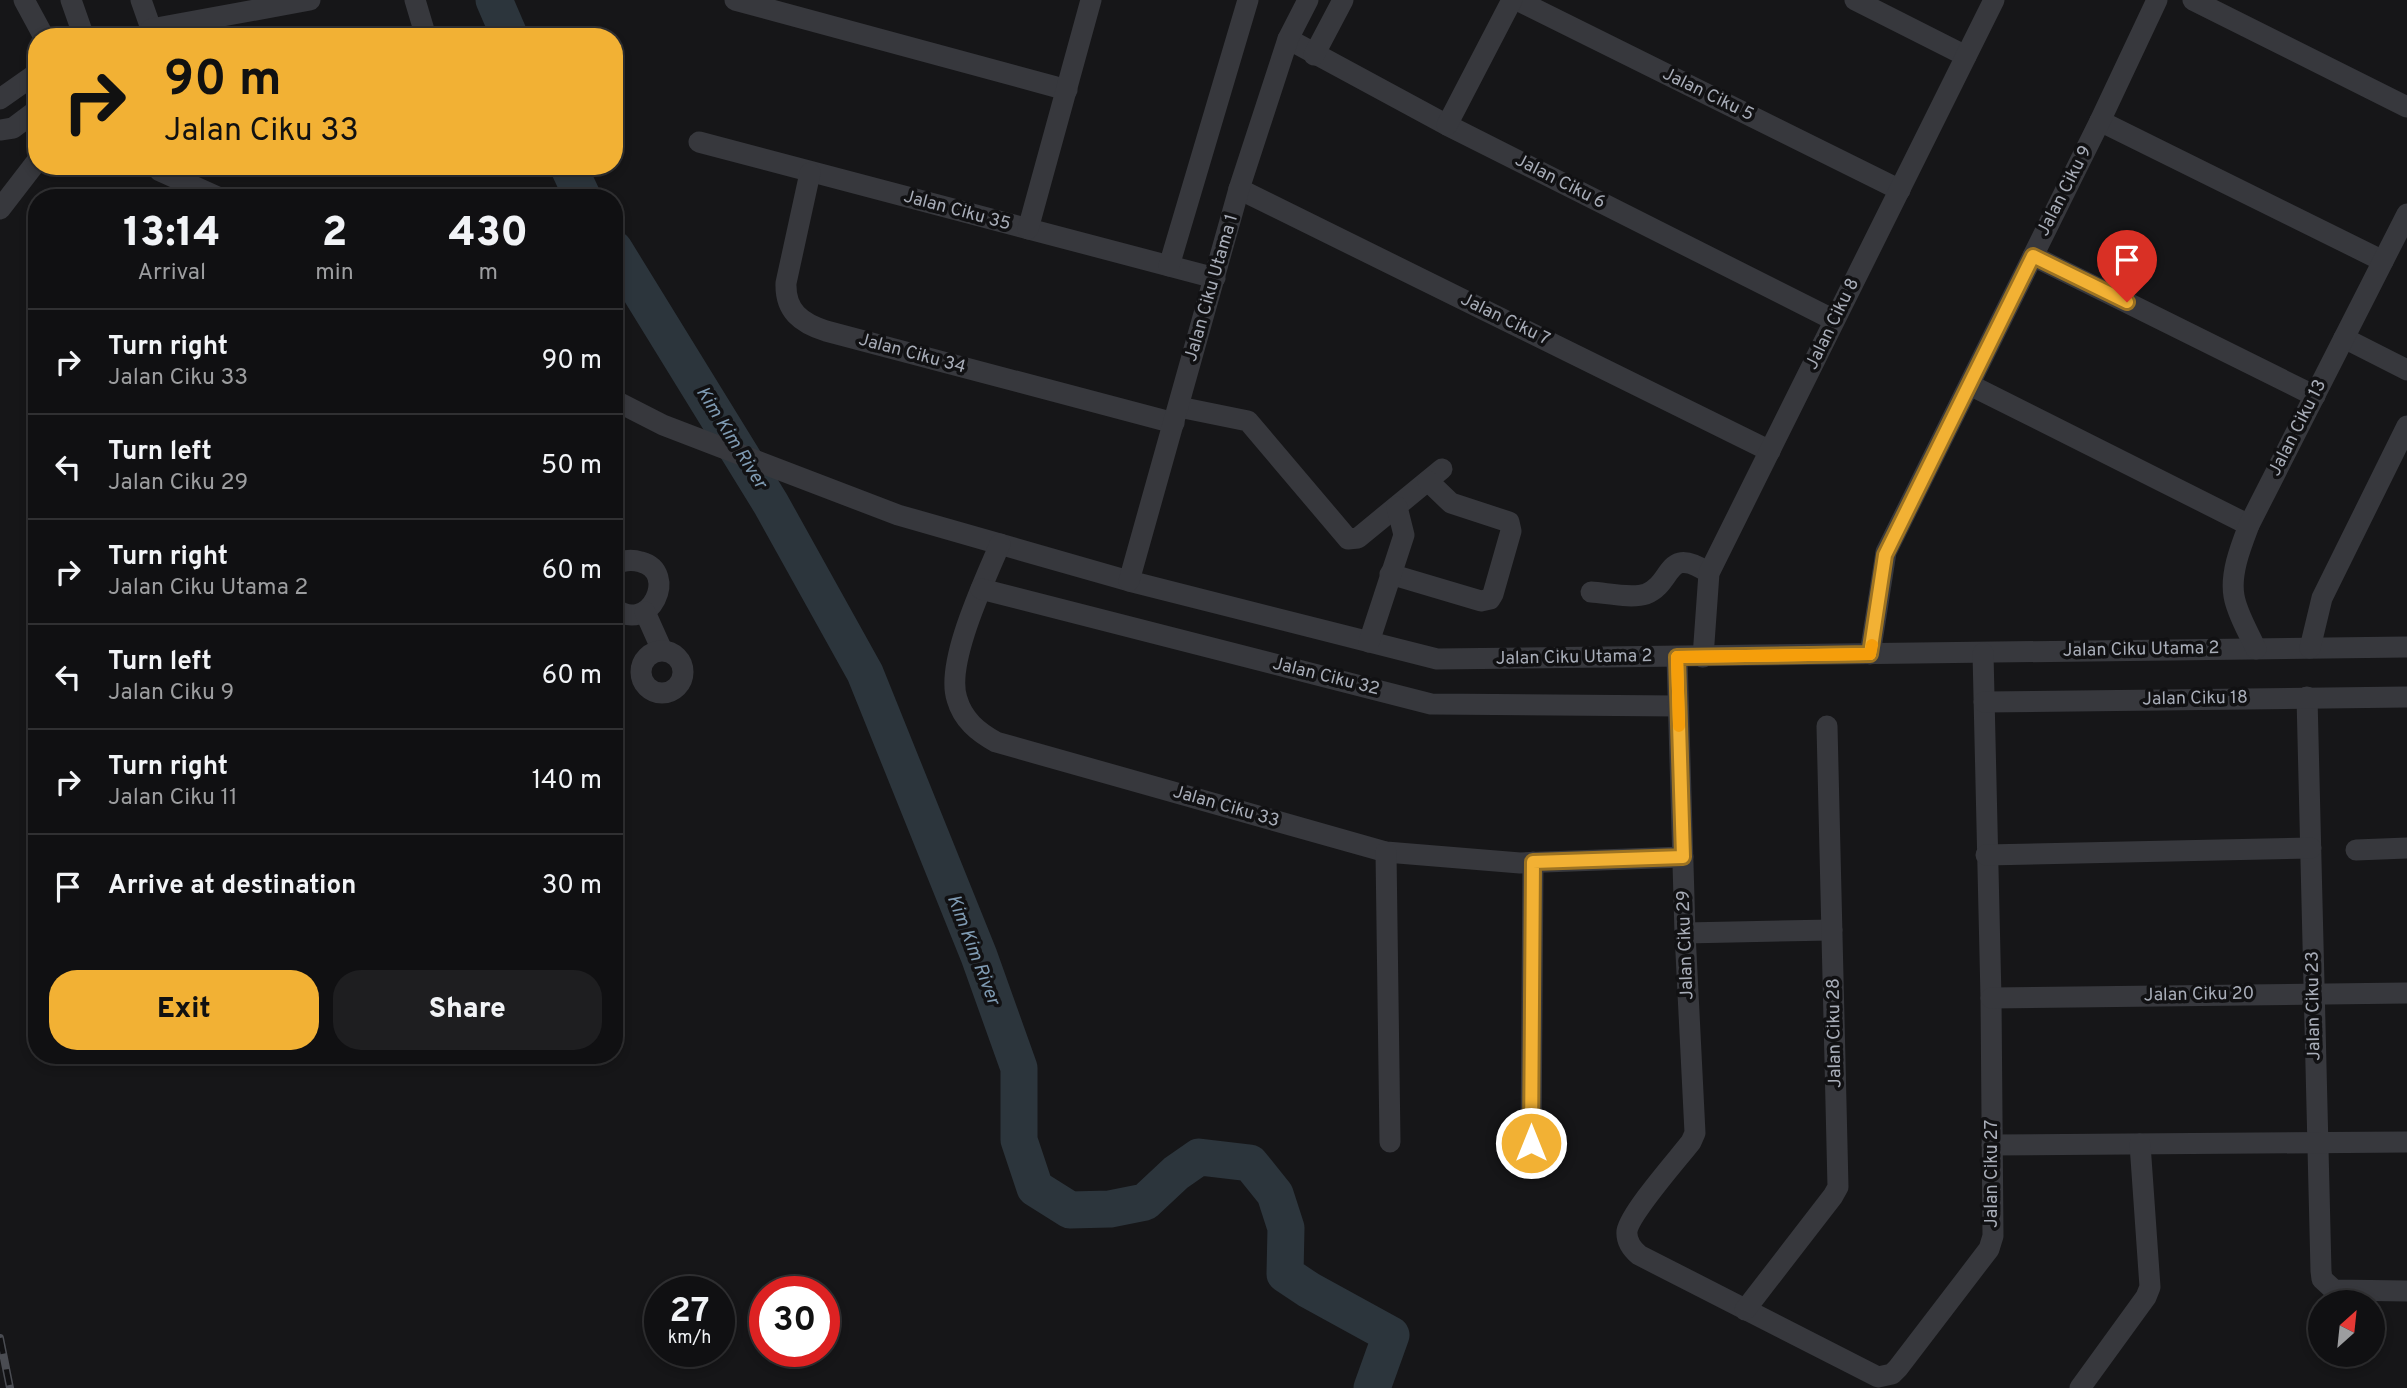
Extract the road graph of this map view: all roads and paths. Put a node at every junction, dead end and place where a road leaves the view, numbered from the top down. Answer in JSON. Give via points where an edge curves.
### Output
{"nodes":[{"id":1,"x":24,"y":0,"type":"edge"},
{"id":2,"x":71,"y":0,"type":"edge"},
{"id":3,"x":141,"y":0,"type":"edge"},
{"id":4,"x":310,"y":0,"type":"edge"},
{"id":5,"x":415,"y":0,"type":"edge"},
{"id":6,"x":735,"y":0,"type":"edge"},
{"id":7,"x":1091,"y":0,"type":"edge"},
{"id":8,"x":1248,"y":0,"type":"edge"},
{"id":9,"x":1308,"y":0,"type":"edge"},
{"id":10,"x":1343,"y":0,"type":"edge"},
{"id":11,"x":1514,"y":0,"type":"edge"},
{"id":12,"x":1855,"y":0,"type":"edge"},
{"id":13,"x":1994,"y":0,"type":"edge"},
{"id":14,"x":2157,"y":0,"type":"edge"},
{"id":15,"x":2193,"y":0,"type":"edge"},
{"id":16,"x":39,"y":28,"type":"edge"},
{"id":17,"x":81,"y":28,"type":"edge"},
{"id":18,"x":150,"y":28,"type":"edge"},
{"id":19,"x":176,"y":28,"type":"edge"},
{"id":20,"x":424,"y":28,"type":"edge"},
{"id":21,"x":1288,"y":39,"type":"junction"},
{"id":22,"x":1314,"y":55,"type":"junction"},
{"id":23,"x":1966,"y":55,"type":"junction"},
{"id":24,"x":28,"y":79,"type":"edge"},
{"id":25,"x":1066,"y":90,"type":"junction"},
{"id":26,"x":0,"y":99,"type":"edge"},
{"id":27,"x":2407,"y":107,"type":"edge"},
{"id":28,"x":28,"y":117,"type":"edge"},
{"id":29,"x":2100,"y":121,"type":"junction"},
{"id":30,"x":1447,"y":125,"type":"junction"},
{"id":31,"x":0,"y":130,"type":"edge"},
{"id":32,"x":699,"y":142,"type":"dead end"},
{"id":33,"x":28,"y":173,"type":"edge"},
{"id":34,"x":810,"y":173,"type":"junction"},
{"id":35,"x":173,"y":175,"type":"edge"},
{"id":36,"x":202,"y":189,"type":"edge"},
{"id":37,"x":1239,"y":189,"type":"junction"},
{"id":38,"x":1900,"y":190,"type":"junction"},
{"id":39,"x":0,"y":209,"type":"edge"},
{"id":40,"x":2407,"y":214,"type":"edge"},
{"id":41,"x":1028,"y":229,"type":"junction"},
{"id":42,"x":2033,"y":256,"type":"junction"},
{"id":43,"x":2383,"y":261,"type":"junction"},
{"id":44,"x":1169,"y":266,"type":"junction"},
{"id":45,"x":1215,"y":278,"type":"junction"},
{"id":46,"x":1835,"y":320,"type":"junction"},
{"id":47,"x":2344,"y":338,"type":"junction"},
{"id":48,"x":2407,"y":370,"type":"edge"},
{"id":49,"x":1969,"y":385,"type":"junction"},
{"id":50,"x":2315,"y":396,"type":"junction"},
{"id":51,"x":623,"y":405,"type":"edge"},
{"id":52,"x":1177,"y":415,"type":"junction"},
{"id":53,"x":2407,"y":426,"type":"edge"},
{"id":54,"x":1770,"y":451,"type":"junction"},
{"id":55,"x":1397,"y":507,"type":"junction"},
{"id":56,"x":2249,"y":525,"type":"junction"},
{"id":57,"x":1000,"y":544,"type":"junction"},
{"id":58,"x":623,"y":562,"type":"edge"},
{"id":59,"x":1709,"y":573,"type":"junction"},
{"id":60,"x":1390,"y":574,"type":"junction"},
{"id":61,"x":1129,"y":581,"type":"junction"},
{"id":62,"x":981,"y":589,"type":"junction"},
{"id":63,"x":1591,"y":592,"type":"dead end"},
{"id":64,"x":623,"y":612,"type":"edge"},
{"id":65,"x":645,"y":612,"type":"junction"},
{"id":66,"x":1369,"y":642,"type":"junction"},
{"id":67,"x":2407,"y":647,"type":"edge"},
{"id":68,"x":2310,"y":648,"type":"junction"},
{"id":69,"x":2256,"y":649,"type":"junction"},
{"id":70,"x":662,"y":650,"type":"dead end"},
{"id":71,"x":1983,"y":653,"type":"junction"},
{"id":72,"x":1870,"y":654,"type":"junction"},
{"id":73,"x":1677,"y":657,"type":"junction"},
{"id":74,"x":1703,"y":657,"type":"junction"},
{"id":75,"x":2307,"y":697,"type":"junction"},
{"id":76,"x":2407,"y":697,"type":"edge"},
{"id":77,"x":1984,"y":702,"type":"junction"},
{"id":78,"x":1678,"y":706,"type":"junction"},
{"id":79,"x":1827,"y":726,"type":"dead end"},
{"id":80,"x":2311,"y":848,"type":"junction"},
{"id":81,"x":2407,"y":848,"type":"edge"},
{"id":82,"x":2356,"y":850,"type":"dead end"},
{"id":83,"x":1386,"y":852,"type":"junction"},
{"id":84,"x":1986,"y":855,"type":"junction"},
{"id":85,"x":1683,"y":857,"type":"junction"},
{"id":86,"x":1533,"y":862,"type":"junction"},
{"id":87,"x":1832,"y":930,"type":"junction"},
{"id":88,"x":1685,"y":933,"type":"junction"},
{"id":89,"x":2407,"y":993,"type":"edge"},
{"id":90,"x":2314,"y":994,"type":"junction"},
{"id":91,"x":1991,"y":998,"type":"junction"},
{"id":92,"x":1390,"y":1142,"type":"dead end"},
{"id":93,"x":2407,"y":1142,"type":"edge"},
{"id":94,"x":1531,"y":1143,"type":"dead end"},
{"id":95,"x":2318,"y":1143,"type":"junction"},
{"id":96,"x":2140,"y":1144,"type":"junction"},
{"id":97,"x":1992,"y":1145,"type":"junction"},
{"id":98,"x":1636,"y":1214,"type":"joint"},
{"id":99,"x":2407,"y":1291,"type":"edge"},
{"id":100,"x":1745,"y":1310,"type":"junction"},
{"id":101,"x":2080,"y":1388,"type":"edge"}],
"edges":[{"from":1,"to":16,"type":"street"},
{"from":2,"to":17,"type":"street"},
{"from":3,"to":18,"type":"street"},
{"from":4,"to":19,"type":"street"},
{"from":5,"to":20,"type":"street"},
{"from":6,"to":25,"type":"street"},
{"from":7,"to":25,"type":"street"},
{"from":8,"to":44,"type":"street"},
{"from":9,"to":21,"type":"street","name":"Jalan Ciku Utama 1"},
{"from":10,"to":22,"type":"street"},
{"from":11,"to":30,"type":"street"},
{"from":11,"to":38,"type":"street","name":"Jalan Ciku 5"},
{"from":12,"to":23,"type":"street"},
{"from":13,"to":23,"type":"street","name":"Jalan Ciku 8"},
{"from":14,"to":29,"type":"street","name":"Jalan Ciku 9"},
{"from":15,"to":27,"type":"street"},
{"from":21,"to":22,"type":"street","name":"Jalan Ciku 6"},
{"from":21,"to":37,"type":"street","name":"Jalan Ciku Utama 1"},
{"from":22,"to":30,"type":"street","name":"Jalan Ciku 6"},
{"from":23,"to":38,"type":"street","name":"Jalan Ciku 8"},
{"from":24,"to":26,"type":"street"},
{"from":25,"to":41,"type":"street"},
{"from":28,"to":31,"type":"street","via":[[13,128]]},
{"from":29,"to":42,"type":"street","name":"Jalan Ciku 9"},
{"from":29,"to":43,"type":"street"},
{"from":30,"to":46,"type":"street","name":"Jalan Ciku 6"},
{"from":32,"to":34,"type":"street","name":"Jalan Ciku 35"},
{"from":33,"to":39,"type":"street"},
{"from":34,"to":41,"type":"street","name":"Jalan Ciku 35"},
{"from":34,"to":52,"type":"street","name":"Jalan Ciku 34","via":[[785,292],[790,308],[802,321],[826,331]]},
{"from":35,"to":36,"type":"street"},
{"from":37,"to":45,"type":"street","name":"Jalan Ciku Utama 1"},
{"from":37,"to":54,"type":"street","name":"Jalan Ciku 7"},
{"from":38,"to":46,"type":"street","name":"Jalan Ciku 8"},
{"from":40,"to":43,"type":"street","name":"Jalan Ciku 13"},
{"from":41,"to":44,"type":"street","name":"Jalan Ciku 35"},
{"from":42,"to":49,"type":"street","name":"Jalan Ciku 9"},
{"from":42,"to":50,"type":"street"},
{"from":43,"to":47,"type":"street","name":"Jalan Ciku 13"},
{"from":44,"to":45,"type":"street","name":"Jalan Ciku 35"},
{"from":45,"to":52,"type":"street","name":"Jalan Ciku Utama 1"},
{"from":46,"to":54,"type":"street","name":"Jalan Ciku 8"},
{"from":47,"to":48,"type":"street"},
{"from":47,"to":50,"type":"street","name":"Jalan Ciku 13"},
{"from":49,"to":56,"type":"street"},
{"from":49,"to":72,"type":"street","name":"Jalan Ciku 9","via":[[1885,555]]},
{"from":50,"to":56,"type":"street","name":"Jalan Ciku 13"},
{"from":51,"to":57,"type":"street","name":"Jalan Ciku Utama 2","via":[[663,425],[898,515]]},
{"from":52,"to":55,"type":"street","name":"Jalan Ciku 34","via":[[1248,421],[1348,540],[1358,538]]},
{"from":52,"to":61,"type":"street","name":"Jalan Ciku Utama 1"},
{"from":53,"to":68,"type":"street","via":[[2322,598]]},
{"from":54,"to":59,"type":"street","name":"Jalan Ciku 8"},
{"from":55,"to":60,"type":"street","via":[[1404,535]]},
{"from":55,"to":60,"type":"street","via":[[1435,475],[1451,503],[1505,519],[1512,526],[1490,599],[1482,601]]},
{"from":56,"to":69,"type":"street","name":"Jalan Ciku 13","via":[[2239,550],[2234,597]]},
{"from":57,"to":61,"type":"street","name":"Jalan Ciku Utama 2"},
{"from":57,"to":62,"type":"street","name":"Jalan Ciku 33"},
{"from":58,"to":65,"type":"street","via":[[646,563],[656,574],[660,588],[656,602]]},
{"from":59,"to":63,"type":"street","via":[[1683,562],[1647,594]]},
{"from":59,"to":74,"type":"street","name":"Jalan Ciku 8"},
{"from":60,"to":66,"type":"street"},
{"from":61,"to":66,"type":"street","name":"Jalan Ciku Utama 2"},
{"from":62,"to":78,"type":"street","name":"Jalan Ciku 32","via":[[1431,704]]},
{"from":62,"to":83,"type":"street","name":"Jalan Ciku 33","via":[[954,681],[962,713],[985,736]]},
{"from":64,"to":65,"type":"street"},
{"from":65,"to":70,"type":"street"},
{"from":66,"to":73,"type":"street","name":"Jalan Ciku Utama 2","via":[[1437,659]]},
{"from":67,"to":68,"type":"street","name":"Jalan Ciku Utama 2"},
{"from":68,"to":69,"type":"street","name":"Jalan Ciku Utama 2"},
{"from":69,"to":71,"type":"street","name":"Jalan Ciku Utama 2"},
{"from":71,"to":72,"type":"street","name":"Jalan Ciku Utama 2"},
{"from":71,"to":77,"type":"street","name":"Jalan Ciku 27"},
{"from":72,"to":74,"type":"street","name":"Jalan Ciku Utama 2"},
{"from":73,"to":74,"type":"street","name":"Jalan Ciku Utama 2"},
{"from":73,"to":78,"type":"street","name":"Jalan Ciku 29"},
{"from":75,"to":76,"type":"street","name":"Jalan Ciku 18"},
{"from":75,"to":77,"type":"street","name":"Jalan Ciku 18"},
{"from":75,"to":80,"type":"street","name":"Jalan Ciku 23"},
{"from":77,"to":84,"type":"street","name":"Jalan Ciku 27"},
{"from":78,"to":85,"type":"street","name":"Jalan Ciku 29"},
{"from":79,"to":87,"type":"street","name":"Jalan Ciku 28"},
{"from":80,"to":84,"type":"street"},
{"from":80,"to":90,"type":"street","name":"Jalan Ciku 23"},
{"from":81,"to":82,"type":"street"},
{"from":83,"to":86,"type":"street","name":"Jalan Ciku 33"},
{"from":83,"to":92,"type":"street"},
{"from":84,"to":91,"type":"street","name":"Jalan Ciku 27"},
{"from":85,"to":86,"type":"street","name":"Jalan Ciku 33"},
{"from":85,"to":88,"type":"street","name":"Jalan Ciku 29"},
{"from":86,"to":94,"type":"street"},
{"from":87,"to":88,"type":"street"},
{"from":87,"to":100,"type":"street","name":"Jalan Ciku 28","via":[[1838,1187]]},
{"from":88,"to":98,"type":"street","name":"Jalan Ciku 29","via":[[1695,1133]]},
{"from":89,"to":90,"type":"street","name":"Jalan Ciku 20"},
{"from":90,"to":91,"type":"street","name":"Jalan Ciku 20"},
{"from":90,"to":95,"type":"street","name":"Jalan Ciku 23"},
{"from":91,"to":97,"type":"street","name":"Jalan Ciku 27"},
{"from":93,"to":95,"type":"street"},
{"from":95,"to":96,"type":"street"},
{"from":95,"to":99,"type":"street","name":"Jalan Ciku 23","via":[[2322,1279],[2334,1290]]},
{"from":96,"to":97,"type":"street"},
{"from":96,"to":101,"type":"street","via":[[2150,1287]]},
{"from":97,"to":100,"type":"street","name":"Jalan Ciku 27","via":[[1991,1245],[1892,1374],[1870,1375]]},
{"from":98,"to":100,"type":"street","name":"Jalan Ciku 27","via":[[1627,1232],[1632,1249]]}]}
